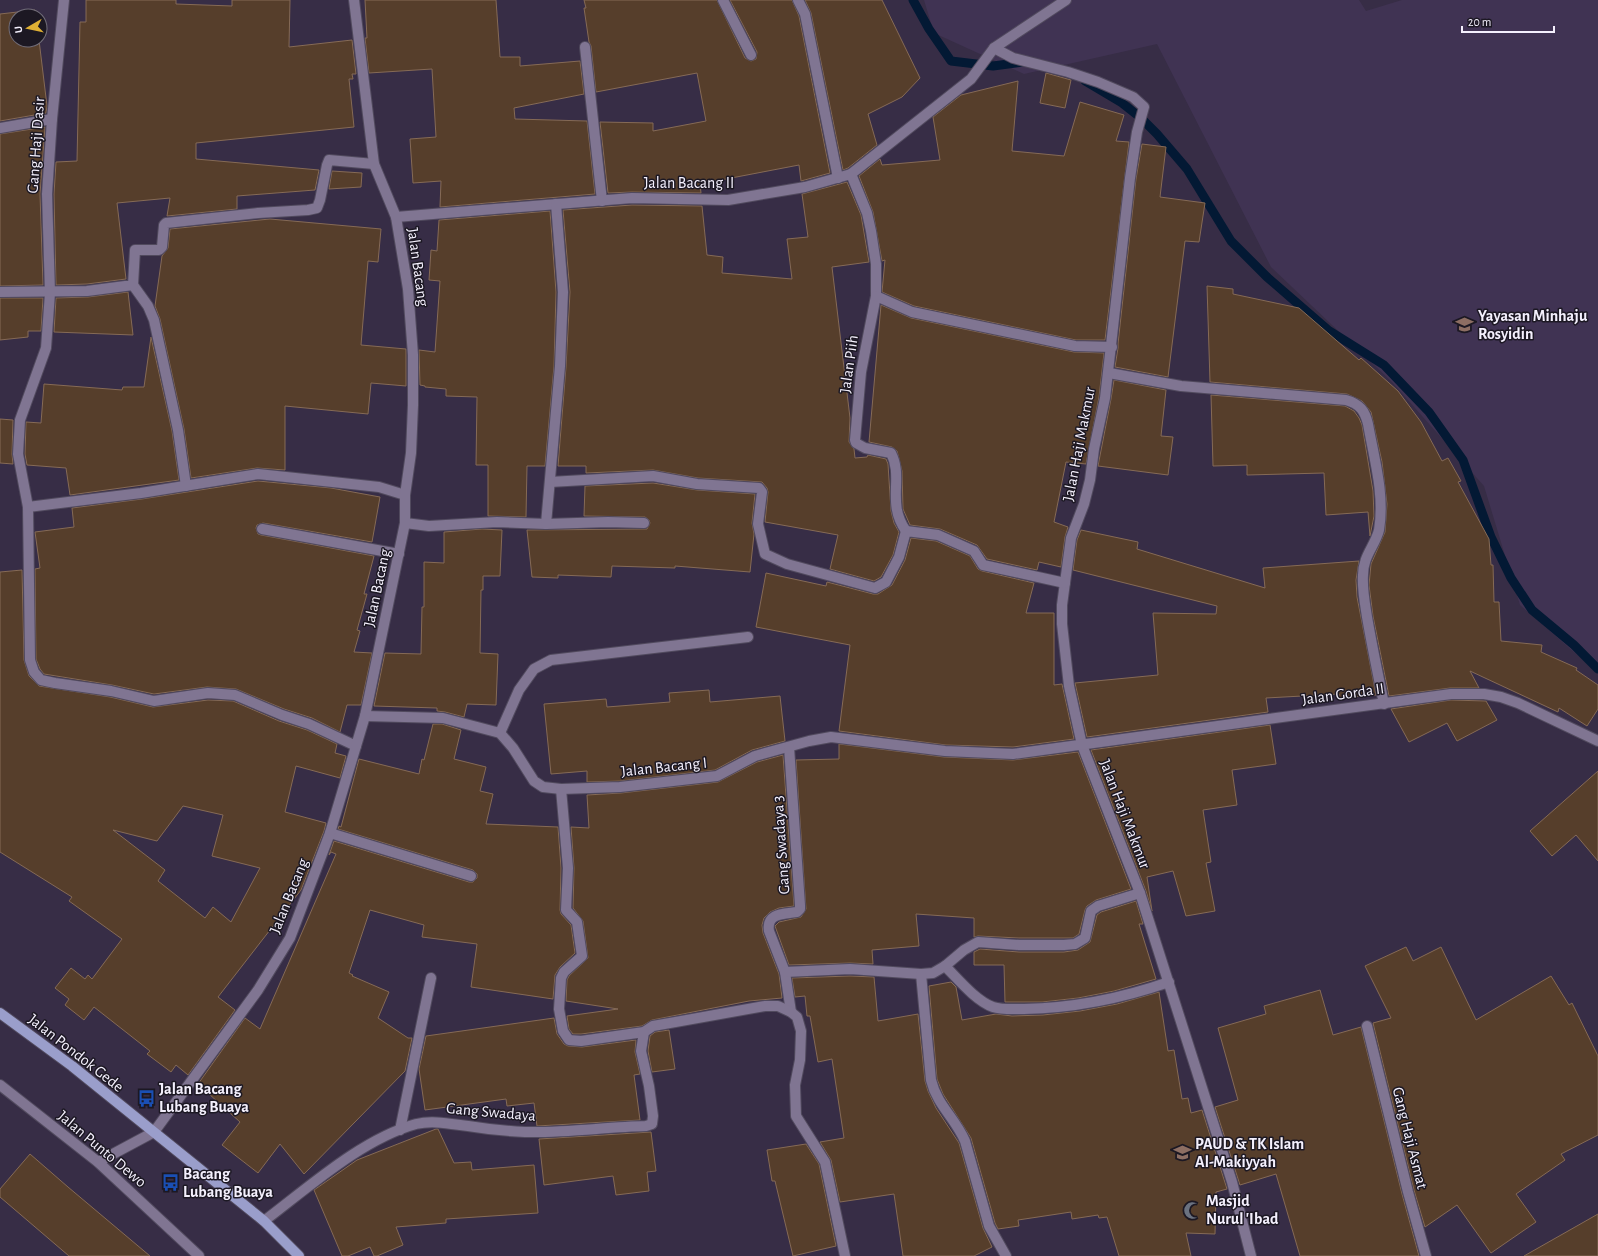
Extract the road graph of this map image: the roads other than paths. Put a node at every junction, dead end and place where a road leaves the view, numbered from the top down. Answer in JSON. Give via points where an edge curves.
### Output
{"nodes":[{"id":1,"x":64,"y":0,"type":"edge"},
{"id":2,"x":354,"y":0,"type":"edge"},
{"id":3,"x":723,"y":0,"type":"edge"},
{"id":4,"x":798,"y":0,"type":"edge"},
{"id":5,"x":1066,"y":0,"type":"edge"},
{"id":6,"x":585,"y":47,"type":"dead end"},
{"id":7,"x":992,"y":51,"type":"junction"},
{"id":8,"x":751,"y":55,"type":"dead end"},
{"id":9,"x":52,"y":120,"type":"junction"},
{"id":10,"x":0,"y":128,"type":"edge"},
{"id":11,"x":374,"y":164,"type":"junction"},
{"id":12,"x":851,"y":174,"type":"junction"},
{"id":13,"x":838,"y":178,"type":"junction"},
{"id":14,"x":602,"y":200,"type":"junction"},
{"id":15,"x":556,"y":204,"type":"junction"},
{"id":16,"x":396,"y":217,"type":"junction"},
{"id":17,"x":133,"y":285,"type":"junction"},
{"id":18,"x":0,"y":292,"type":"edge"},
{"id":19,"x":50,"y":293,"type":"junction"},
{"id":20,"x":876,"y":296,"type":"junction"},
{"id":21,"x":1112,"y":347,"type":"junction"},
{"id":22,"x":1108,"y":373,"type":"junction"},
{"id":23,"x":550,"y":482,"type":"junction"},
{"id":24,"x":186,"y":486,"type":"junction"},
{"id":25,"x":405,"y":495,"type":"junction"},
{"id":26,"x":28,"y":507,"type":"junction"},
{"id":27,"x":405,"y":523,"type":"junction"},
{"id":28,"x":644,"y":523,"type":"dead end"},
{"id":29,"x":546,"y":524,"type":"junction"},
{"id":30,"x":262,"y":529,"type":"dead end"},
{"id":31,"x":906,"y":531,"type":"junction"},
{"id":32,"x":399,"y":554,"type":"junction"},
{"id":33,"x":1065,"y":583,"type":"junction"},
{"id":34,"x":748,"y":637,"type":"dead end"},
{"id":35,"x":1384,"y":704,"type":"junction"},
{"id":36,"x":365,"y":716,"type":"junction"},
{"id":37,"x":500,"y":733,"type":"junction"},
{"id":38,"x":1598,"y":741,"type":"edge"},
{"id":39,"x":1082,"y":745,"type":"junction"},
{"id":40,"x":356,"y":746,"type":"junction"},
{"id":41,"x":789,"y":747,"type":"junction"},
{"id":42,"x":561,"y":789,"type":"junction"},
{"id":43,"x":330,"y":833,"type":"junction"},
{"id":44,"x":471,"y":876,"type":"dead end"},
{"id":45,"x":1140,"y":893,"type":"junction"},
{"id":46,"x":945,"y":966,"type":"junction"},
{"id":47,"x":785,"y":972,"type":"junction"},
{"id":48,"x":921,"y":974,"type":"junction"},
{"id":49,"x":431,"y":978,"type":"dead end"},
{"id":50,"x":1170,"y":982,"type":"junction"},
{"id":51,"x":791,"y":1012,"type":"junction"},
{"id":52,"x":0,"y":1013,"type":"edge"},
{"id":53,"x":1367,"y":1026,"type":"dead end"},
{"id":54,"x":644,"y":1032,"type":"junction"},
{"id":55,"x":0,"y":1085,"type":"edge"},
{"id":56,"x":400,"y":1130,"type":"junction"},
{"id":57,"x":154,"y":1132,"type":"junction"},
{"id":58,"x":98,"y":1162,"type":"junction"},
{"id":59,"x":264,"y":1221,"type":"junction"},
{"id":60,"x":199,"y":1256,"type":"edge"},
{"id":61,"x":299,"y":1256,"type":"edge"},
{"id":62,"x":845,"y":1256,"type":"edge"},
{"id":63,"x":1006,"y":1256,"type":"edge"},
{"id":64,"x":1251,"y":1256,"type":"edge"},
{"id":65,"x":1426,"y":1256,"type":"edge"}],
"edges":[{"from":1,"to":9,"type":"street","name":"Gang Haji Dasir"},
{"from":2,"to":11,"type":"street","name":"Jalan Bacang"},
{"from":3,"to":8,"type":"street"},
{"from":4,"to":13,"type":"street","via":[[805,14]]},
{"from":5,"to":7,"type":"street","name":"Jalan Bacang II"},
{"from":6,"to":14,"type":"street"},
{"from":7,"to":12,"type":"street","name":"Jalan Bacang II","via":[[971,79]]},
{"from":7,"to":21,"type":"street","name":"Jalan Haji Makmur","via":[[1098,82],[1133,97],[1144,107],[1137,132],[1129,186]]},
{"from":9,"to":10,"type":"street"},
{"from":9,"to":19,"type":"street","name":"Gang Haji Dasir","via":[[47,194]]},
{"from":11,"to":16,"type":"street","name":"Jalan Bacang"},
{"from":11,"to":17,"type":"street","via":[[329,160],[317,208],[164,224],[162,247],[159,250],[135,250]]},
{"from":12,"to":13,"type":"street","name":"Jalan Bacang II"},
{"from":12,"to":20,"type":"street","name":"Jalan Piih","via":[[867,213],[871,231],[876,264]]},
{"from":13,"to":14,"type":"street","name":"Jalan Bacang II","via":[[805,187],[728,200]]},
{"from":14,"to":15,"type":"street","name":"Jalan Bacang II"},
{"from":15,"to":16,"type":"street","name":"Jalan Bacang II"},
{"from":15,"to":23,"type":"street","via":[[563,292],[560,366]]},
{"from":16,"to":25,"type":"street","name":"Jalan Bacang","via":[[408,289],[413,355],[411,453]]},
{"from":17,"to":19,"type":"street"},
{"from":17,"to":24,"type":"street","via":[[148,306],[154,320],[178,430]]},
{"from":18,"to":19,"type":"street"},
{"from":19,"to":26,"type":"street","name":"Gang Haji Dasir","via":[[46,348],[20,420],[18,454]]},
{"from":20,"to":21,"type":"street","via":[[912,312],[1075,346]]},
{"from":20,"to":31,"type":"street","name":"Jalan Piih","via":[[861,372],[855,440],[865,448],[891,453],[896,463],[897,510]]},
{"from":21,"to":22,"type":"street","name":"Jalan Haji Makmur"},
{"from":22,"to":33,"type":"street","name":"Jalan Haji Makmur","via":[[1090,480],[1071,538]]},
{"from":22,"to":35,"type":"street","via":[[1181,386],[1346,400],[1360,407],[1368,424],[1381,513],[1378,532],[1365,559],[1363,575],[1369,630]]},
{"from":23,"to":29,"type":"street"},
{"from":23,"to":31,"type":"street","via":[[653,476],[697,484],[759,488],[762,492],[758,524],[765,554],[787,564],[875,588],[886,582],[899,557]]},
{"from":24,"to":25,"type":"street","via":[[258,474],[379,487]]},
{"from":24,"to":26,"type":"street"},
{"from":25,"to":27,"type":"street","name":"Jalan Bacang"},
{"from":26,"to":40,"type":"street","name":"Gang Haji Dasir","via":[[30,660],[34,672],[41,680],[154,701],[208,693],[235,695],[309,724]]},
{"from":27,"to":29,"type":"street","via":[[429,526],[498,522]]},
{"from":27,"to":32,"type":"street","name":"Jalan Bacang"},
{"from":28,"to":29,"type":"street"},
{"from":30,"to":32,"type":"street"},
{"from":31,"to":33,"type":"street","via":[[938,535],[974,551],[983,565]]},
{"from":32,"to":36,"type":"street","name":"Jalan Bacang"},
{"from":33,"to":39,"type":"street","name":"Jalan Haji Makmur","via":[[1062,624],[1069,686]]},
{"from":34,"to":37,"type":"street","via":[[551,660],[534,669],[519,690]]},
{"from":35,"to":38,"type":"street","name":"Jalan Gorda II","via":[[1451,694],[1484,694],[1518,704]]},
{"from":35,"to":39,"type":"street","name":"Jalan Gorda II"},
{"from":36,"to":37,"type":"street","via":[[443,718]]},
{"from":36,"to":40,"type":"street","name":"Jalan Bacang"},
{"from":37,"to":42,"type":"street","name":"Jalan Bacang I","via":[[534,781],[543,787]]},
{"from":39,"to":41,"type":"street","name":"Jalan Bacang I","via":[[1013,754],[945,751],[831,737]]},
{"from":39,"to":45,"type":"street","name":"Jalan Haji Makmur"},
{"from":40,"to":43,"type":"street","name":"Jalan Bacang"},
{"from":41,"to":42,"type":"street","name":"Jalan Bacang I","via":[[755,756],[717,776],[620,787]]},
{"from":41,"to":47,"type":"street","name":"Gang Swadaya 3","via":[[800,905],[797,912],[773,917],[768,924]]},
{"from":42,"to":54,"type":"street","via":[[568,868],[566,910],[577,922],[582,956],[564,972],[562,978],[559,1009],[563,1031],[569,1040],[581,1041]]},
{"from":43,"to":44,"type":"street"},
{"from":43,"to":57,"type":"street","name":"Jalan Bacang","via":[[290,938],[258,990]]},
{"from":45,"to":46,"type":"street","via":[[1098,906],[1091,911],[1085,938],[1080,942],[1064,945],[1019,945],[978,942]]},
{"from":45,"to":50,"type":"street","name":"Jalan Haji Makmur"},
{"from":46,"to":48,"type":"street"},
{"from":46,"to":50,"type":"street","via":[[982,1001],[994,1008],[1066,1007],[1137,993]]},
{"from":47,"to":48,"type":"street","via":[[850,969]]},
{"from":47,"to":51,"type":"street","name":"Gang Swadaya 3"},
{"from":48,"to":63,"type":"street","via":[[934,1092],[965,1141],[989,1226]]},
{"from":49,"to":56,"type":"street"},
{"from":50,"to":64,"type":"street","name":"Jalan Haji Makmur","via":[[1232,1182]]},
{"from":51,"to":54,"type":"street","via":[[778,1006],[765,1006],[653,1026]]},
{"from":51,"to":62,"type":"street","via":[[797,1017],[801,1031],[800,1060],[795,1085],[796,1116],[825,1162]]},
{"from":52,"to":57,"type":"main road","name":"Jalan Pondok Gede","via":[[72,1066]]},
{"from":53,"to":65,"type":"street","name":"Gang Haji Asmat"},
{"from":54,"to":56,"type":"street","name":"Gang Swadaya","via":[[640,1051],[654,1116],[652,1124],[573,1131],[525,1132],[445,1123],[418,1124]]},
{"from":55,"to":58,"type":"street","name":"Jalan Punto Dewo"},
{"from":56,"to":59,"type":"street","name":"Gang Swadaya","via":[[350,1156]]},
{"from":57,"to":58,"type":"street"},
{"from":57,"to":59,"type":"main road","name":"Jalan Pondok Gede"},
{"from":58,"to":60,"type":"street","name":"Jalan Punto Dewo"},
{"from":59,"to":61,"type":"main road","name":"Jalan Pondok Gede"}]}
